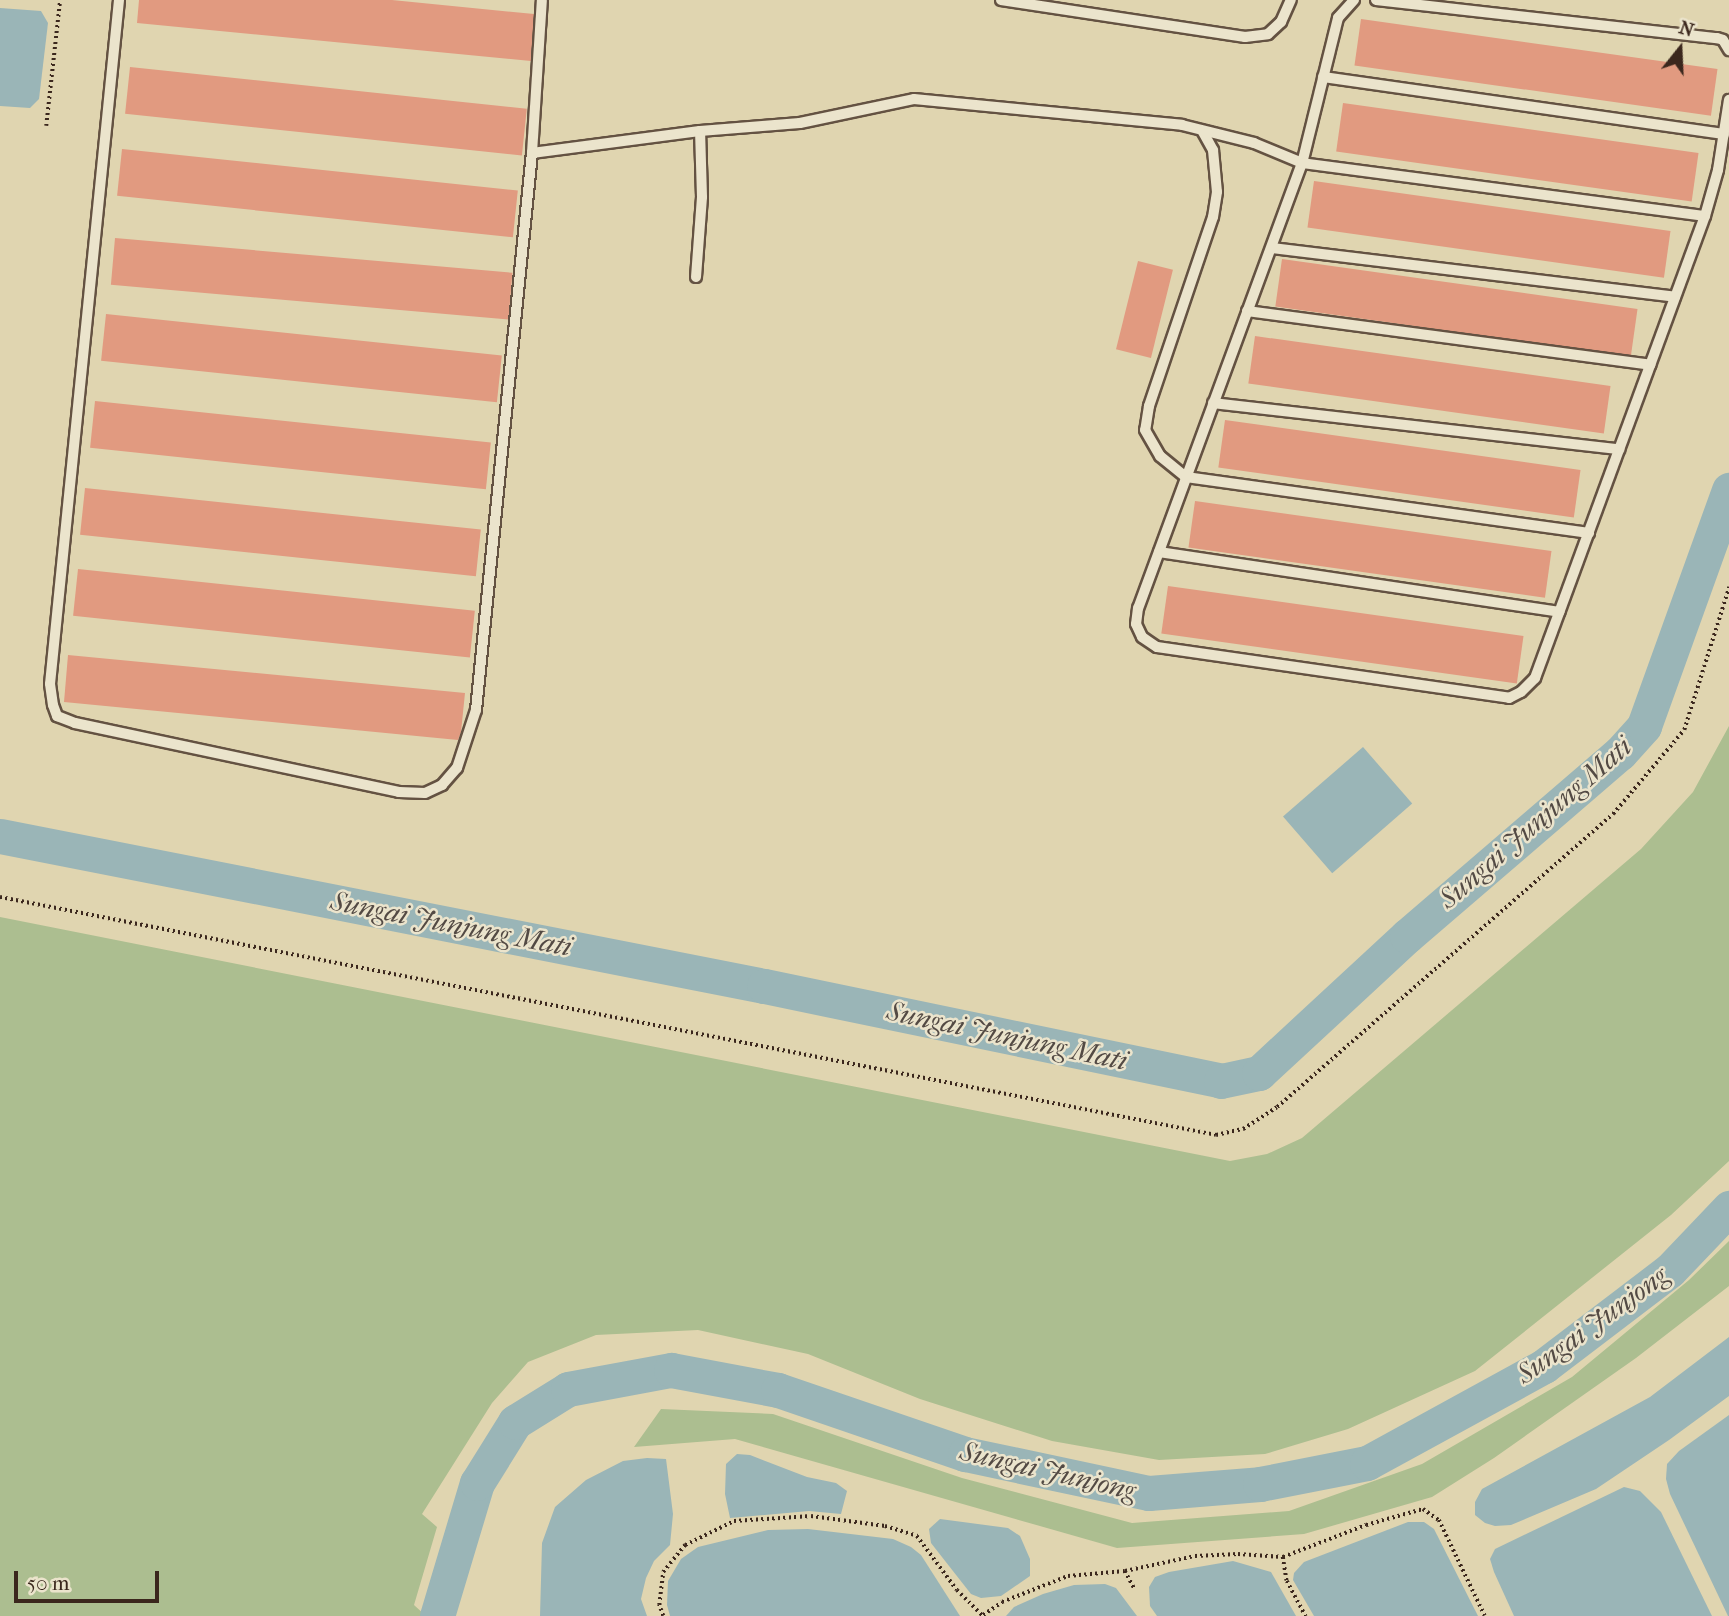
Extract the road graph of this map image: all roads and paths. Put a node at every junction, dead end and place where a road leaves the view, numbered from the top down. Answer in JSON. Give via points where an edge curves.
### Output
{"nodes":[{"id":1,"x":60,"y":0,"type":"edge"},
{"id":2,"x":119,"y":0,"type":"edge"},
{"id":3,"x":542,"y":0,"type":"edge"},
{"id":4,"x":1001,"y":0,"type":"edge"},
{"id":5,"x":1290,"y":0,"type":"edge"},
{"id":6,"x":1354,"y":0,"type":"edge"},
{"id":7,"x":1376,"y":0,"type":"edge"},
{"id":8,"x":1729,"y":50,"type":"edge"},
{"id":9,"x":1323,"y":77,"type":"junction"},
{"id":10,"x":1729,"y":100,"type":"edge"},
{"id":11,"x":46,"y":126,"type":"dead end"},
{"id":12,"x":700,"y":131,"type":"junction"},
{"id":13,"x":1203,"y":132,"type":"junction"},
{"id":14,"x":1724,"y":134,"type":"junction"},
{"id":15,"x":532,"y":153,"type":"junction"},
{"id":16,"x":1303,"y":163,"type":"junction"},
{"id":17,"x":1705,"y":216,"type":"junction"},
{"id":18,"x":1272,"y":248,"type":"junction"},
{"id":19,"x":696,"y":277,"type":"dead end"},
{"id":20,"x":1675,"y":297,"type":"junction"},
{"id":21,"x":1247,"y":310,"type":"junction"},
{"id":22,"x":1650,"y":365,"type":"junction"},
{"id":23,"x":1213,"y":403,"type":"junction"},
{"id":24,"x":1619,"y":449,"type":"junction"},
{"id":25,"x":1186,"y":477,"type":"junction"},
{"id":26,"x":1589,"y":533,"type":"junction"},
{"id":27,"x":1159,"y":552,"type":"junction"},
{"id":28,"x":1729,"y":587,"type":"edge"},
{"id":29,"x":1560,"y":612,"type":"junction"},
{"id":30,"x":0,"y":897,"type":"edge"},
{"id":31,"x":1283,"y":1557,"type":"junction"},
{"id":32,"x":1125,"y":1571,"type":"junction"},
{"id":33,"x":1135,"y":1590,"type":"dead end"},
{"id":34,"x":663,"y":1616,"type":"edge"},
{"id":35,"x":983,"y":1616,"type":"edge"},
{"id":36,"x":1306,"y":1616,"type":"edge"},
{"id":37,"x":1485,"y":1616,"type":"edge"}],
"edges":[{"from":1,"to":11,"type":"path"},
{"from":2,"to":15,"type":"lane","via":[[50,684],[57,716],[75,723],[400,792],[425,793],[442,785],[457,768],[476,710]]},
{"from":3,"to":15,"type":"lane"},
{"from":4,"to":5,"type":"lane","via":[[1245,37],[1268,34],[1280,22]]},
{"from":6,"to":9,"type":"lane","via":[[1338,18]]},
{"from":7,"to":8,"type":"lane","via":[[1717,38]]},
{"from":9,"to":14,"type":"lane"},
{"from":9,"to":16,"type":"lane"},
{"from":10,"to":14,"type":"lane"},
{"from":12,"to":13,"type":"lane","via":[[800,123],[914,99],[1182,125]]},
{"from":12,"to":15,"type":"lane"},
{"from":12,"to":19,"type":"lane","via":[[702,197]]},
{"from":13,"to":16,"type":"lane","via":[[1254,143]]},
{"from":13,"to":25,"type":"lane","via":[[1213,150],[1216,171],[1213,217],[1144,429],[1160,456]]},
{"from":14,"to":17,"type":"lane"},
{"from":16,"to":17,"type":"lane"},
{"from":16,"to":18,"type":"lane"},
{"from":17,"to":20,"type":"lane"},
{"from":18,"to":20,"type":"lane"},
{"from":18,"to":21,"type":"lane"},
{"from":20,"to":22,"type":"lane"},
{"from":21,"to":22,"type":"lane"},
{"from":21,"to":23,"type":"lane"},
{"from":22,"to":24,"type":"lane"},
{"from":23,"to":24,"type":"lane"},
{"from":23,"to":25,"type":"lane"},
{"from":24,"to":26,"type":"lane"},
{"from":25,"to":26,"type":"lane"},
{"from":25,"to":27,"type":"lane"},
{"from":26,"to":29,"type":"lane"},
{"from":27,"to":29,"type":"lane"},
{"from":27,"to":29,"type":"lane","via":[[1136,624],[1142,637],[1157,647],[1509,698],[1535,678]]},
{"from":28,"to":30,"type":"path","via":[[1684,730],[1613,814],[1278,1107],[1243,1129],[1216,1135]]},
{"from":31,"to":32,"type":"path","via":[[1195,1556]]},
{"from":31,"to":36,"type":"path","via":[[1287,1581]]},
{"from":31,"to":37,"type":"path","via":[[1423,1509],[1439,1520]]},
{"from":32,"to":33,"type":"path"},
{"from":32,"to":35,"type":"path","via":[[1068,1576],[1002,1602]]},
{"from":34,"to":35,"type":"path","via":[[659,1605],[663,1572],[685,1545],[734,1521],[811,1516],[885,1526],[917,1536],[957,1590]]}]}
